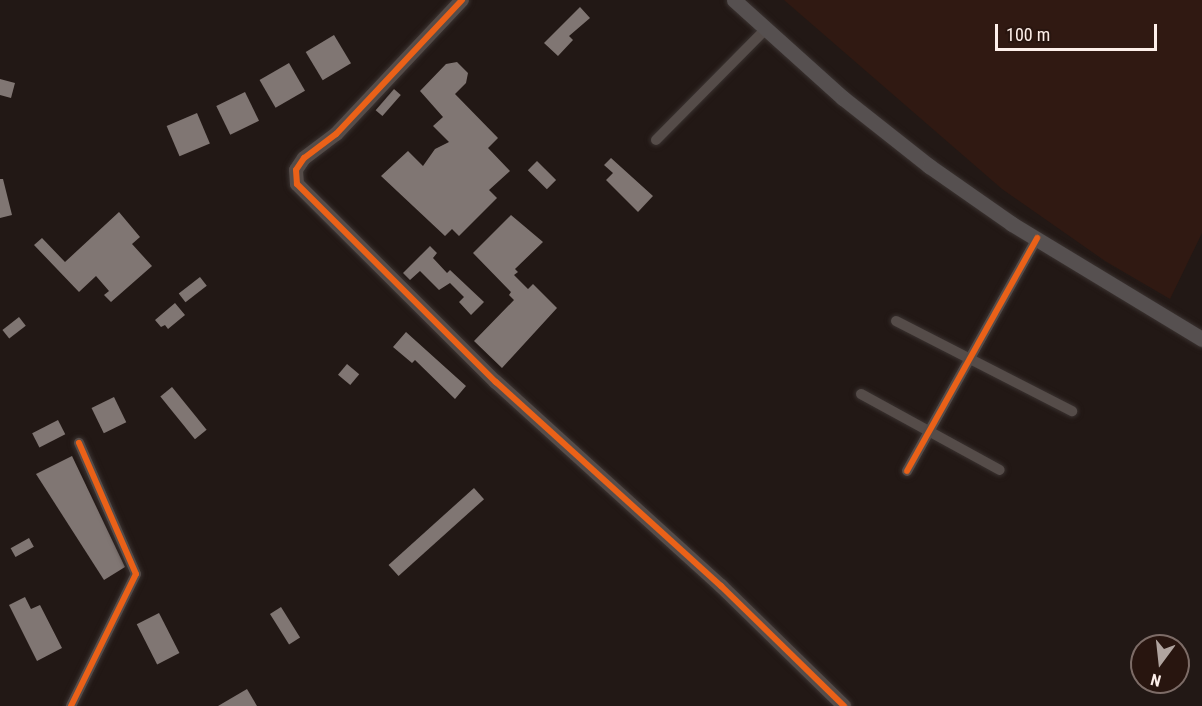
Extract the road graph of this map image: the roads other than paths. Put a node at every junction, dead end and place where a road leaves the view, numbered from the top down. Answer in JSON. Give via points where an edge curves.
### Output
{"nodes":[{"id":1,"x":462,"y":0,"type":"edge"},
{"id":2,"x":734,"y":0,"type":"edge"},
{"id":3,"x":766,"y":29,"type":"junction"},
{"id":4,"x":656,"y":140,"type":"dead end"},
{"id":5,"x":1035,"y":243,"type":"junction"},
{"id":6,"x":896,"y":321,"type":"dead end"},
{"id":7,"x":1202,"y":339,"type":"edge"},
{"id":8,"x":1202,"y":350,"type":"edge"},
{"id":9,"x":968,"y":356,"type":"junction"},
{"id":10,"x":861,"y":394,"type":"dead end"},
{"id":11,"x":1072,"y":411,"type":"dead end"},
{"id":12,"x":930,"y":430,"type":"junction"},
{"id":13,"x":80,"y":443,"type":"dead end"},
{"id":14,"x":1000,"y":470,"type":"dead end"},
{"id":15,"x":907,"y":471,"type":"dead end"},
{"id":16,"x":71,"y":706,"type":"edge"},
{"id":17,"x":844,"y":706,"type":"edge"}],
"edges":[{"from":1,"to":17,"type":"street","via":[[336,134],[304,158],[296,170],[297,184],[496,382],[722,586]]},
{"from":2,"to":3,"type":"main road"},
{"from":3,"to":4,"type":"street"},
{"from":3,"to":5,"type":"main road","via":[[868,118]]},
{"from":5,"to":7,"type":"main road"},
{"from":5,"to":8,"type":"main road"},
{"from":5,"to":9,"type":"street"},
{"from":6,"to":9,"type":"street"},
{"from":9,"to":11,"type":"street"},
{"from":9,"to":12,"type":"street"},
{"from":10,"to":12,"type":"street"},
{"from":12,"to":14,"type":"street"},
{"from":12,"to":15,"type":"street"},
{"from":13,"to":16,"type":"street","via":[[136,574]]}]}
